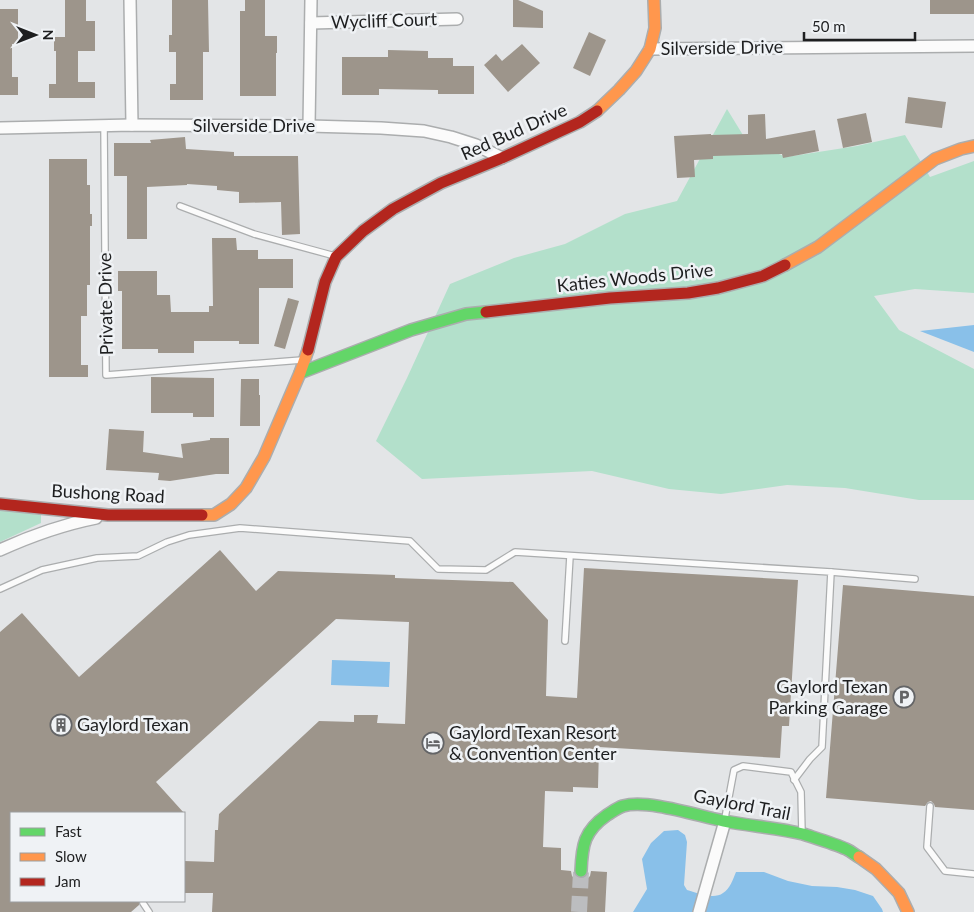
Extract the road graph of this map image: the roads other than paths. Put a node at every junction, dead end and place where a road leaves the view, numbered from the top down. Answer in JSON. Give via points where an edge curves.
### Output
{"nodes":[{"id":1,"x":130,"y":0,"type":"edge"},
{"id":2,"x":311,"y":0,"type":"edge"},
{"id":3,"x":654,"y":0,"type":"edge"},
{"id":4,"x":457,"y":19,"type":"dead end"},
{"id":5,"x":311,"y":23,"type":"junction"},
{"id":6,"x":974,"y":46,"type":"edge"},
{"id":7,"x":650,"y":48,"type":"junction"},
{"id":8,"x":104,"y":125,"type":"junction"},
{"id":9,"x":132,"y":125,"type":"junction"},
{"id":10,"x":309,"y":126,"type":"junction"},
{"id":11,"x":0,"y":128,"type":"edge"},
{"id":12,"x":974,"y":146,"type":"edge"},
{"id":13,"x":502,"y":158,"type":"junction"},
{"id":14,"x":180,"y":206,"type":"dead end"},
{"id":15,"x":336,"y":257,"type":"junction"},
{"id":16,"x":304,"y":360,"type":"junction"},
{"id":17,"x":300,"y":373,"type":"junction"},
{"id":18,"x":0,"y":504,"type":"edge"},
{"id":19,"x":108,"y":515,"type":"junction"},
{"id":20,"x":214,"y":515,"type":"joint"},
{"id":21,"x":0,"y":550,"type":"edge"},
{"id":22,"x":570,"y":556,"type":"junction"},
{"id":23,"x":831,"y":572,"type":"junction"},
{"id":24,"x":916,"y":579,"type":"dead end"},
{"id":25,"x":0,"y":589,"type":"edge"},
{"id":26,"x":565,"y":640,"type":"dead end"},
{"id":27,"x":794,"y":780,"type":"junction"},
{"id":28,"x":930,"y":806,"type":"dead end"},
{"id":29,"x":725,"y":820,"type":"junction"},
{"id":30,"x":802,"y":834,"type":"junction"},
{"id":31,"x":581,"y":871,"type":"tunnel mouth"},
{"id":32,"x":974,"y":874,"type":"edge"},
{"id":33,"x":143,"y":903,"type":"dead end"},
{"id":34,"x":149,"y":912,"type":"edge"},
{"id":35,"x":699,"y":912,"type":"edge"},
{"id":36,"x":908,"y":912,"type":"edge"}],
"edges":[{"from":1,"to":9,"type":"street"},
{"from":2,"to":5,"type":"street"},
{"from":3,"to":7,"type":"street","name":"Red Bud Drive","via":[[655,28]]},
{"from":4,"to":5,"type":"street","name":"Wycliff Court"},
{"from":5,"to":10,"type":"street"},
{"from":6,"to":7,"type":"street","name":"Silverside Drive"},
{"from":7,"to":13,"type":"street","name":"Red Bud Drive","via":[[636,71],[599,109],[580,122]]},
{"from":8,"to":9,"type":"street","name":"Silverside Drive"},
{"from":8,"to":11,"type":"street","name":"Silverside Drive"},
{"from":8,"to":16,"type":"lane","name":"Private Drive","via":[[106,374]]},
{"from":9,"to":10,"type":"street","name":"Silverside Drive"},
{"from":10,"to":13,"type":"street","name":"Silverside Drive","via":[[424,131],[476,145]]},
{"from":12,"to":17,"type":"street","name":"Katies Woods Drive","via":[[935,159],[818,246],[763,276],[688,292],[466,314],[411,330]]},
{"from":13,"to":15,"type":"street","name":"Red Bud Drive","via":[[441,183],[393,209]]},
{"from":14,"to":15,"type":"lane","via":[[254,234]]},
{"from":15,"to":16,"type":"street","name":"Red Bud Drive","via":[[325,282]]},
{"from":16,"to":17,"type":"street","name":"Red Bud Drive"},
{"from":17,"to":20,"type":"street","name":"Red Bud Drive","via":[[264,457],[246,488],[231,504]]},
{"from":18,"to":19,"type":"street","name":"Bushong Road"},
{"from":19,"to":20,"type":"street","name":"Bushong Road"},
{"from":19,"to":21,"type":"street","via":[[72,522]]},
{"from":22,"to":23,"type":"lane"},
{"from":22,"to":25,"type":"lane","via":[[514,552],[486,570],[438,569],[410,541],[240,528],[189,535],[138,556],[97,558],[42,570]]},
{"from":22,"to":26,"type":"lane"},
{"from":23,"to":24,"type":"lane"},
{"from":23,"to":27,"type":"lane","via":[[822,747]]},
{"from":27,"to":29,"type":"lane","via":[[791,772],[743,766],[734,770]]},
{"from":27,"to":30,"type":"lane","via":[[801,792]]},
{"from":28,"to":32,"type":"lane","via":[[927,847],[946,871]]},
{"from":29,"to":30,"type":"street","name":"Gaylord Trail"},
{"from":29,"to":31,"type":"street","name":"Gaylord Trail","via":[[657,806],[623,806],[602,817],[587,835]]},
{"from":29,"to":35,"type":"street"},
{"from":30,"to":36,"type":"street","name":"Gaylord Trail","via":[[847,849],[876,869],[899,893]]},
{"from":33,"to":34,"type":"lane"}]}
